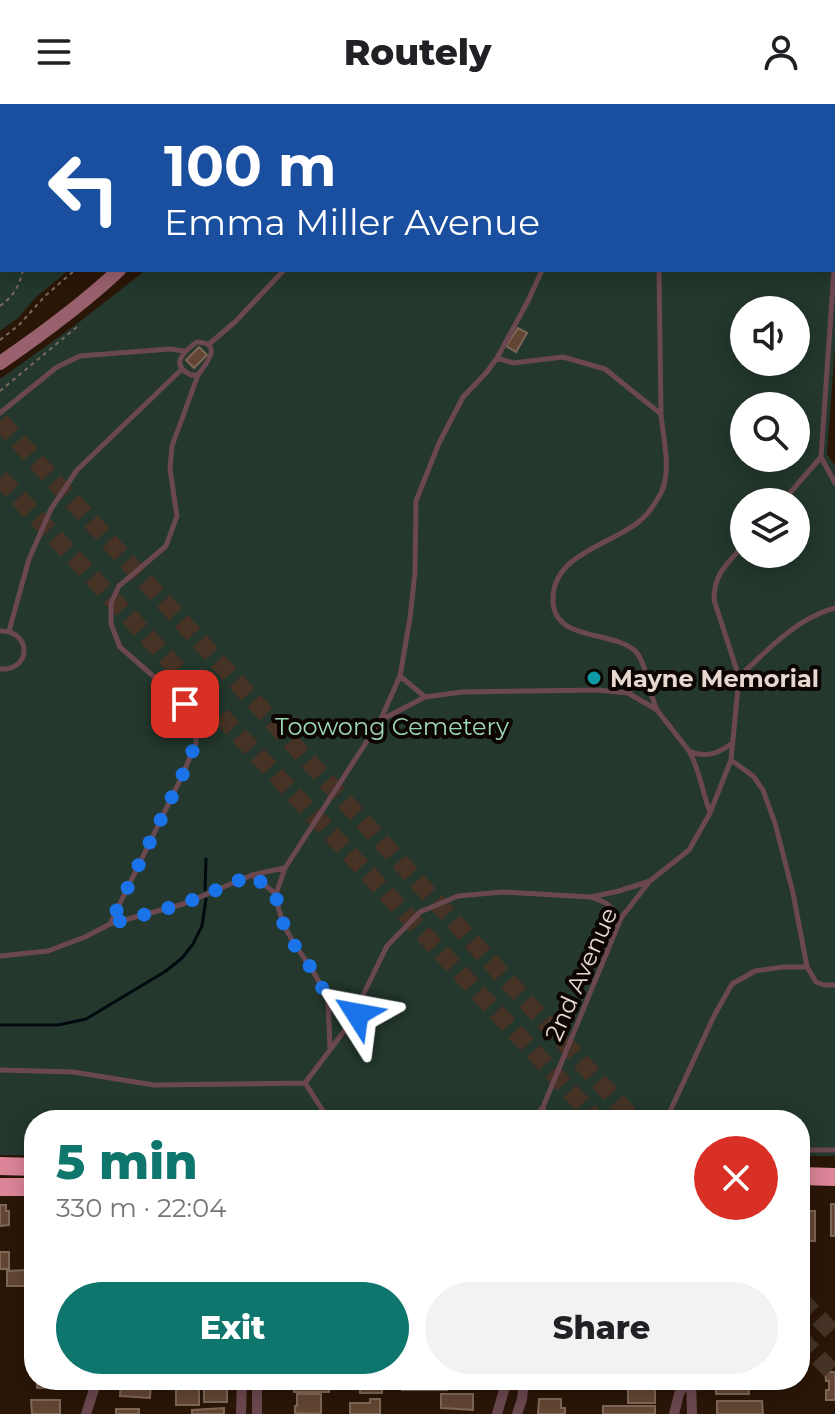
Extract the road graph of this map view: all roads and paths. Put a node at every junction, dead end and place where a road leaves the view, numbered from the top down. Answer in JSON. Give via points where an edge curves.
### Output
{"nodes":[{"id":1,"x":23,"y":272,"type":"edge"},
{"id":2,"x":73,"y":272,"type":"edge"},
{"id":3,"x":117,"y":272,"type":"edge"},
{"id":4,"x":282,"y":272,"type":"edge"},
{"id":5,"x":541,"y":272,"type":"edge"},
{"id":6,"x":659,"y":272,"type":"edge"},
{"id":7,"x":834,"y":272,"type":"edge"},
{"id":8,"x":0,"y":306,"type":"edge"},
{"id":9,"x":78,"y":326,"type":"dead end"},
{"id":10,"x":0,"y":340,"type":"edge"},
{"id":11,"x":208,"y":345,"type":"junction"},
{"id":12,"x":184,"y":351,"type":"junction"},
{"id":13,"x":497,"y":358,"type":"junction"},
{"id":14,"x":0,"y":363,"type":"edge"},
{"id":15,"x":182,"y":369,"type":"junction"},
{"id":16,"x":198,"y":375,"type":"junction"},
{"id":17,"x":0,"y":391,"type":"edge"},
{"id":18,"x":0,"y":413,"type":"edge"},
{"id":19,"x":661,"y":414,"type":"junction"},
{"id":20,"x":821,"y":457,"type":"junction"},
{"id":21,"x":835,"y":483,"type":"edge"},
{"id":22,"x":794,"y":488,"type":"edge"},
{"id":23,"x":730,"y":562,"type":"edge"},
{"id":24,"x":835,"y":608,"type":"edge"},
{"id":25,"x":0,"y":631,"type":"edge"},
{"id":26,"x":9,"y":631,"type":"junction"},
{"id":27,"x":0,"y":669,"type":"edge"},
{"id":28,"x":646,"y":673,"type":"junction"},
{"id":29,"x":400,"y":676,"type":"junction"},
{"id":30,"x":739,"y":677,"type":"junction"},
{"id":31,"x":628,"y":693,"type":"junction"},
{"id":32,"x":425,"y":697,"type":"junction"},
{"id":33,"x":657,"y":710,"type":"junction"},
{"id":34,"x":380,"y":721,"type":"junction"},
{"id":35,"x":731,"y":743,"type":"junction"},
{"id":36,"x":689,"y":751,"type":"junction"},
{"id":37,"x":731,"y":760,"type":"junction"},
{"id":38,"x":710,"y":813,"type":"junction"},
{"id":39,"x":285,"y":868,"type":"junction"},
{"id":40,"x":252,"y":875,"type":"junction"},
{"id":41,"x":650,"y":881,"type":"junction"},
{"id":42,"x":276,"y":894,"type":"junction"},
{"id":43,"x":591,"y":897,"type":"junction"},
{"id":44,"x":621,"y":918,"type":"junction"},
{"id":45,"x":110,"y":924,"type":"junction"},
{"id":46,"x":0,"y":956,"type":"edge"},
{"id":47,"x":807,"y":967,"type":"junction"},
{"id":48,"x":835,"y":985,"type":"edge"},
{"id":49,"x":328,"y":999,"type":"junction"},
{"id":50,"x":357,"y":1014,"type":"junction"},
{"id":51,"x":330,"y":1049,"type":"junction"},
{"id":52,"x":0,"y":1070,"type":"edge"},
{"id":53,"x":305,"y":1083,"type":"junction"},
{"id":54,"x":543,"y":1107,"type":"junction"},
{"id":55,"x":323,"y":1110,"type":"edge"},
{"id":56,"x":540,"y":1110,"type":"edge"},
{"id":57,"x":544,"y":1110,"type":"edge"},
{"id":58,"x":671,"y":1110,"type":"edge"},
{"id":59,"x":810,"y":1150,"type":"edge"},
{"id":60,"x":835,"y":1150,"type":"edge"},
{"id":61,"x":0,"y":1166,"type":"edge"},
{"id":62,"x":24,"y":1167,"type":"edge"},
{"id":63,"x":0,"y":1176,"type":"edge"},
{"id":64,"x":810,"y":1176,"type":"edge"},
{"id":65,"x":24,"y":1177,"type":"edge"},
{"id":66,"x":835,"y":1177,"type":"edge"},
{"id":67,"x":0,"y":1187,"type":"edge"},
{"id":68,"x":24,"y":1187,"type":"edge"},
{"id":69,"x":94,"y":1390,"type":"edge"},
{"id":70,"x":242,"y":1390,"type":"edge"},
{"id":71,"x":257,"y":1390,"type":"edge"},
{"id":72,"x":504,"y":1390,"type":"edge"},
{"id":73,"x":523,"y":1390,"type":"edge"},
{"id":74,"x":682,"y":1390,"type":"edge"},
{"id":75,"x":690,"y":1390,"type":"edge"},
{"id":76,"x":86,"y":1414,"type":"edge"},
{"id":77,"x":241,"y":1414,"type":"edge"},
{"id":78,"x":257,"y":1414,"type":"edge"},
{"id":79,"x":497,"y":1414,"type":"edge"},
{"id":80,"x":517,"y":1414,"type":"edge"},
{"id":81,"x":674,"y":1414,"type":"edge"},
{"id":82,"x":692,"y":1414,"type":"edge"}],
"edges":[{"from":1,"to":8,"type":"path","via":[[14,294]]},
{"from":2,"to":10,"type":"path"},
{"from":3,"to":14,"type":"main road"},
{"from":4,"to":11,"type":"lane"},
{"from":5,"to":13,"type":"lane"},
{"from":6,"to":19,"type":"lane"},
{"from":7,"to":20,"type":"lane"},
{"from":9,"to":17,"type":"path"},
{"from":11,"to":12,"type":"lane","via":[[197,342]]},
{"from":11,"to":16,"type":"lane","via":[[211,358]]},
{"from":12,"to":15,"type":"lane"},
{"from":12,"to":18,"type":"lane","via":[[80,356],[57,367]]},
{"from":13,"to":19,"type":"lane","via":[[513,363],[563,357],[605,369]]},
{"from":13,"to":29,"type":"lane","via":[[463,397],[416,501],[415,572]]},
{"from":15,"to":16,"type":"lane"},
{"from":15,"to":26,"type":"lane","via":[[77,470],[51,509],[29,559]]},
{"from":16,"to":45,"type":"lane","via":[[172,446],[177,516],[166,546],[119,586],[111,603],[111,624],[120,647],[185,704],[196,728],[196,743]]},
{"from":19,"to":28,"type":"lane","via":[[667,466],[662,491],[643,518],[583,553],[559,575],[552,599],[564,624],[627,645],[640,657]]},
{"from":20,"to":21,"type":"lane"},
{"from":20,"to":22,"type":"lane"},
{"from":23,"to":30,"type":"lane","via":[[717,577],[714,600]]},
{"from":24,"to":30,"type":"lane","via":[[818,612],[776,642]]},
{"from":25,"to":26,"type":"lane"},
{"from":26,"to":27,"type":"lane","via":[[20,638],[23,657],[14,667]]},
{"from":28,"to":31,"type":"lane"},
{"from":28,"to":33,"type":"lane"},
{"from":29,"to":32,"type":"lane"},
{"from":29,"to":34,"type":"lane"},
{"from":30,"to":35,"type":"lane","name":"2nd Avenue"},
{"from":31,"to":32,"type":"lane","via":[[462,692]]},
{"from":31,"to":33,"type":"lane"},
{"from":32,"to":34,"type":"lane"},
{"from":33,"to":36,"type":"lane"},
{"from":34,"to":39,"type":"lane"},
{"from":35,"to":36,"type":"lane","via":[[711,755]]},
{"from":35,"to":37,"type":"lane","name":"2nd Avenue"},
{"from":36,"to":38,"type":"lane"},
{"from":37,"to":38,"type":"lane","name":"2nd Avenue"},
{"from":37,"to":47,"type":"lane","via":[[763,790],[793,893]]},
{"from":38,"to":41,"type":"lane","name":"2nd Avenue","via":[[689,850]]},
{"from":39,"to":40,"type":"lane"},
{"from":39,"to":42,"type":"lane"},
{"from":40,"to":42,"type":"lane"},
{"from":40,"to":45,"type":"lane","via":[[183,904]]},
{"from":41,"to":43,"type":"lane"},
{"from":41,"to":44,"type":"lane","name":"2nd Avenue"},
{"from":42,"to":49,"type":"lane","via":[[290,939]]},
{"from":43,"to":44,"type":"lane"},
{"from":43,"to":50,"type":"lane","via":[[502,892],[458,896],[420,912],[387,946]]},
{"from":44,"to":54,"type":"lane","name":"2nd Avenue"},
{"from":45,"to":46,"type":"lane","via":[[48,951]]},
{"from":47,"to":48,"type":"lane","via":[[816,982]]},
{"from":47,"to":58,"type":"lane","via":[[755,971],[732,984]]},
{"from":49,"to":50,"type":"lane"},
{"from":49,"to":51,"type":"lane"},
{"from":50,"to":51,"type":"lane"},
{"from":51,"to":53,"type":"lane"},
{"from":52,"to":53,"type":"lane","via":[[73,1072],[154,1085]]},
{"from":53,"to":55,"type":"lane"},
{"from":54,"to":56,"type":"lane","name":"2nd Avenue"},
{"from":54,"to":57,"type":"lane"},
{"from":59,"to":60,"type":"lane"},
{"from":61,"to":62,"type":"highway"},
{"from":63,"to":65,"type":"highway"},
{"from":64,"to":66,"type":"highway"},
{"from":67,"to":68,"type":"highway"},
{"from":69,"to":76,"type":"street"},
{"from":70,"to":77,"type":"street"},
{"from":71,"to":78,"type":"street"},
{"from":72,"to":79,"type":"street"},
{"from":73,"to":80,"type":"street"},
{"from":74,"to":81,"type":"street"},
{"from":75,"to":82,"type":"street"}]}
